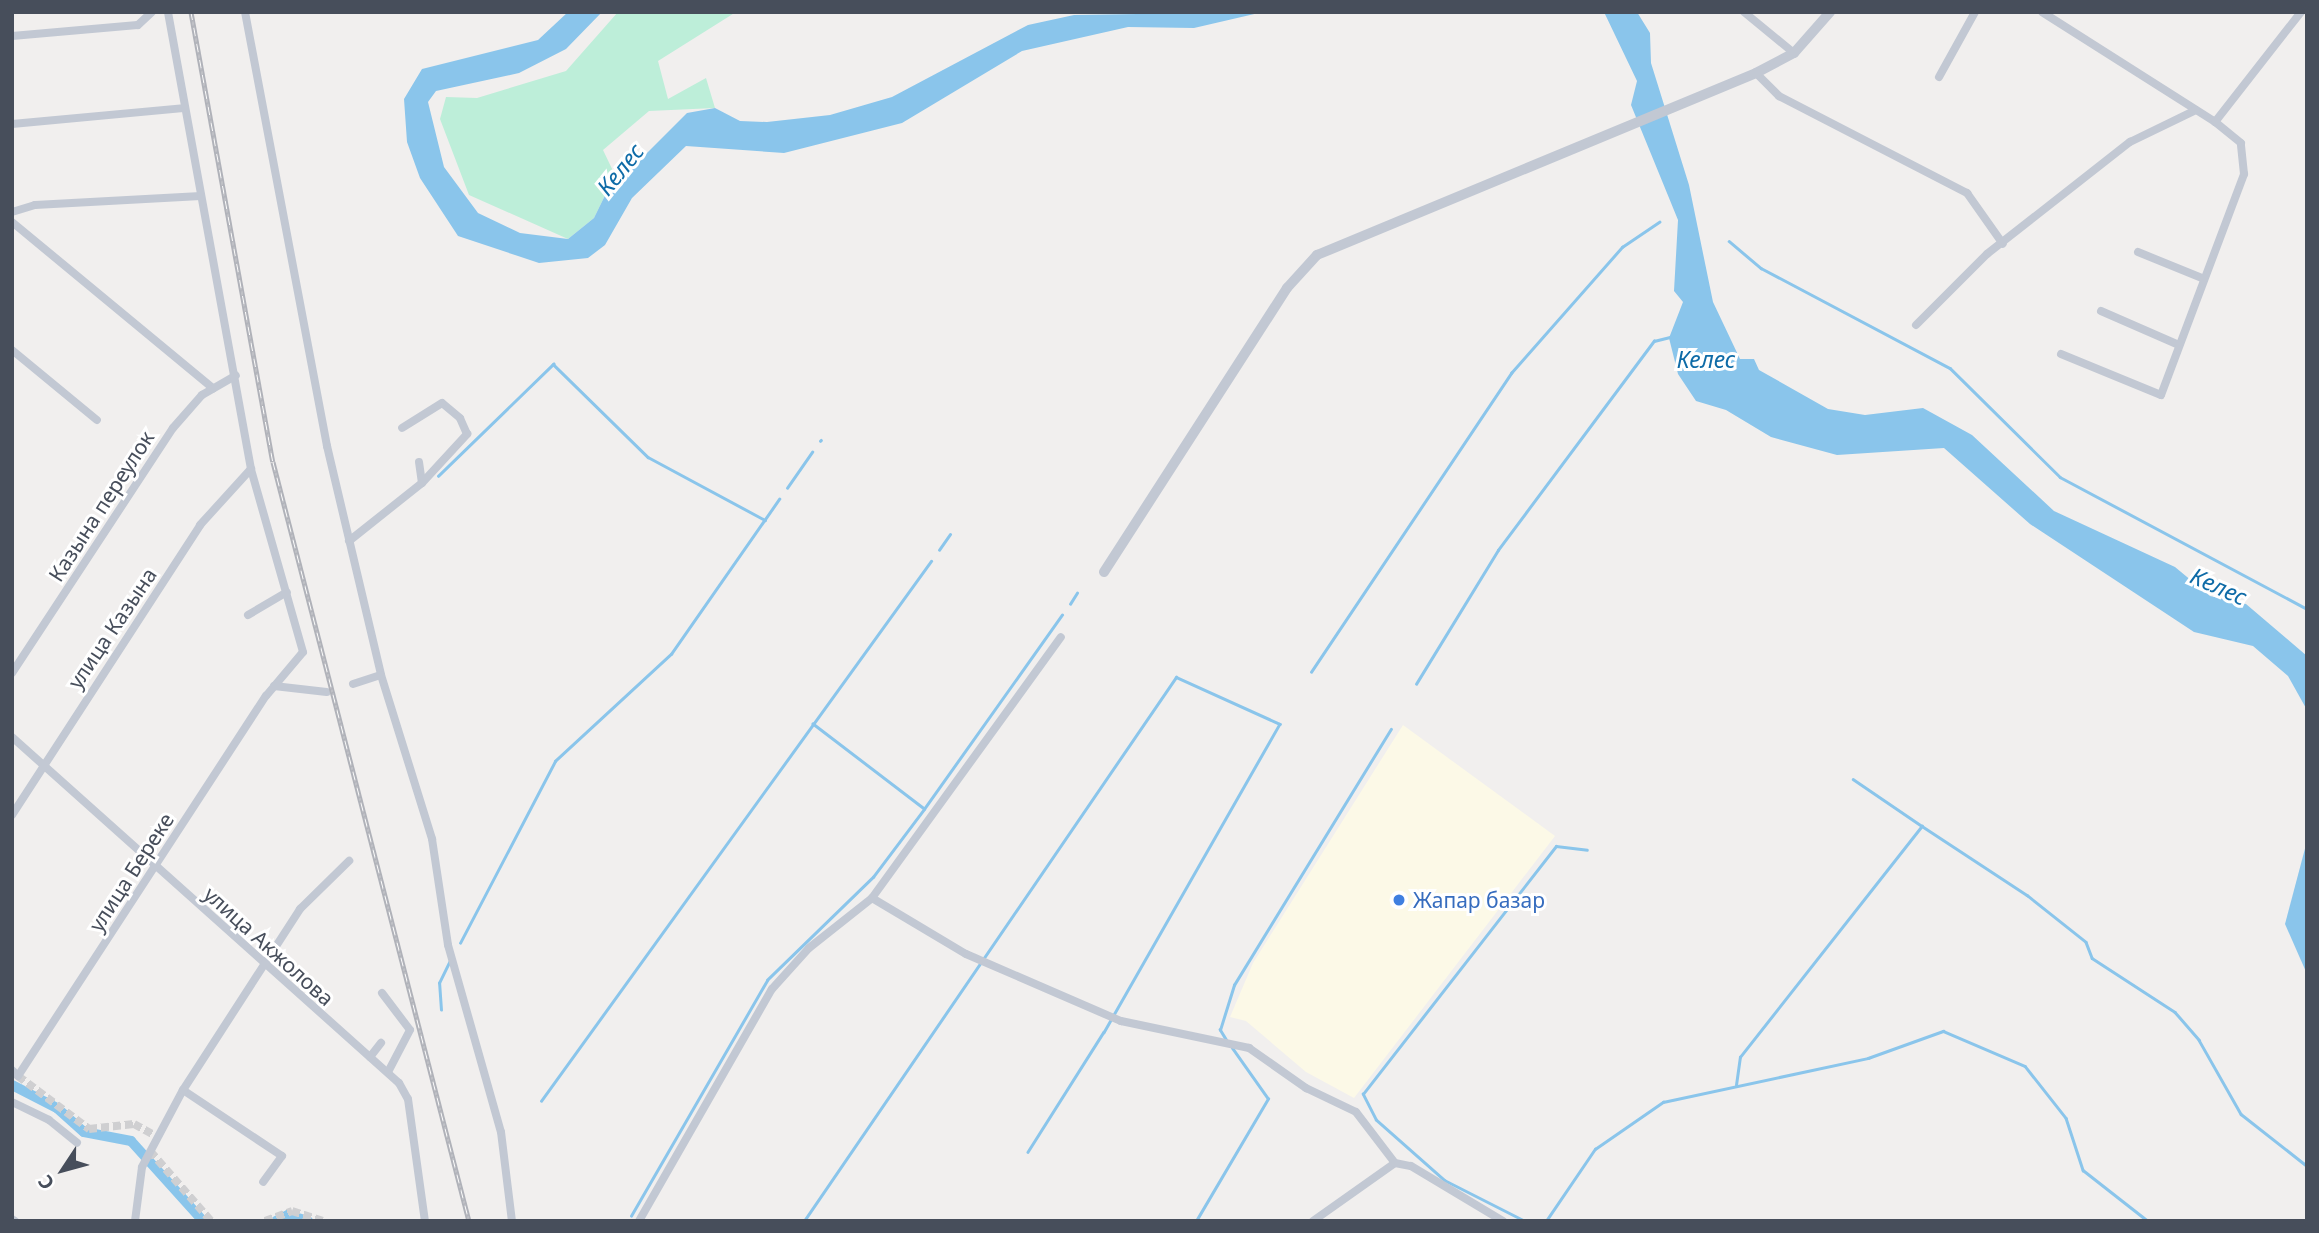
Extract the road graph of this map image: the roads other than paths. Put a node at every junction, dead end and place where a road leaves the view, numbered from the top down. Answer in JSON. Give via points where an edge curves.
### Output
{"nodes":[{"id":1,"x":152,"y":12,"type":"edge"},
{"id":2,"x":168,"y":12,"type":"edge"},
{"id":3,"x":245,"y":12,"type":"edge"},
{"id":4,"x":1744,"y":12,"type":"edge"},
{"id":5,"x":1830,"y":12,"type":"edge"},
{"id":6,"x":1975,"y":12,"type":"edge"},
{"id":7,"x":2042,"y":12,"type":"edge"},
{"id":8,"x":2301,"y":12,"type":"edge"},
{"id":9,"x":12,"y":36,"type":"edge"},
{"id":10,"x":1794,"y":53,"type":"junction"},
{"id":11,"x":1756,"y":73,"type":"junction"},
{"id":12,"x":1939,"y":77,"type":"dead end"},
{"id":13,"x":183,"y":108,"type":"junction"},
{"id":14,"x":2196,"y":110,"type":"junction"},
{"id":15,"x":2215,"y":122,"type":"junction"},
{"id":16,"x":12,"y":124,"type":"edge"},
{"id":17,"x":201,"y":196,"type":"junction"},
{"id":18,"x":12,"y":212,"type":"edge"},
{"id":19,"x":12,"y":222,"type":"edge"},
{"id":20,"x":2003,"y":244,"type":"junction"},
{"id":21,"x":2138,"y":252,"type":"dead end"},
{"id":22,"x":2204,"y":279,"type":"junction"},
{"id":23,"x":2101,"y":311,"type":"dead end"},
{"id":24,"x":1916,"y":325,"type":"dead end"},
{"id":25,"x":2179,"y":345,"type":"junction"},
{"id":26,"x":12,"y":350,"type":"edge"},
{"id":27,"x":2061,"y":354,"type":"dead end"},
{"id":28,"x":236,"y":375,"type":"junction"},
{"id":29,"x":213,"y":388,"type":"junction"},
{"id":30,"x":97,"y":420,"type":"dead end"},
{"id":31,"x":402,"y":428,"type":"dead end"},
{"id":32,"x":419,"y":462,"type":"dead end"},
{"id":33,"x":251,"y":469,"type":"junction"},
{"id":34,"x":422,"y":483,"type":"junction"},
{"id":35,"x":349,"y":541,"type":"junction"},
{"id":36,"x":1104,"y":572,"type":"dead end"},
{"id":37,"x":287,"y":592,"type":"junction"},
{"id":38,"x":248,"y":615,"type":"dead end"},
{"id":39,"x":1060,"y":637,"type":"dead end"},
{"id":40,"x":12,"y":673,"type":"edge"},
{"id":41,"x":381,"y":675,"type":"junction"},
{"id":42,"x":353,"y":684,"type":"dead end"},
{"id":43,"x":274,"y":687,"type":"junction"},
{"id":44,"x":327,"y":692,"type":"dead end"},
{"id":45,"x":12,"y":737,"type":"edge"},
{"id":46,"x":44,"y":768,"type":"junction"},
{"id":47,"x":12,"y":815,"type":"edge"},
{"id":48,"x":349,"y":861,"type":"dead end"},
{"id":49,"x":154,"y":867,"type":"junction"},
{"id":50,"x":873,"y":898,"type":"junction"},
{"id":51,"x":264,"y":967,"type":"junction"},
{"id":52,"x":382,"y":993,"type":"dead end"},
{"id":53,"x":381,"y":1043,"type":"dead end"},
{"id":54,"x":370,"y":1057,"type":"junction"},
{"id":55,"x":388,"y":1072,"type":"junction"},
{"id":56,"x":15,"y":1073,"type":"edge"},
{"id":57,"x":183,"y":1090,"type":"junction"},
{"id":58,"x":12,"y":1102,"type":"edge"},
{"id":59,"x":77,"y":1143,"type":"dead end"},
{"id":60,"x":1395,"y":1163,"type":"junction"},
{"id":61,"x":263,"y":1182,"type":"dead end"},
{"id":62,"x":641,"y":1219,"type":"edge"},
{"id":63,"x":135,"y":1221,"type":"edge"},
{"id":64,"x":425,"y":1221,"type":"edge"},
{"id":65,"x":512,"y":1221,"type":"edge"},
{"id":66,"x":1313,"y":1221,"type":"edge"},
{"id":67,"x":1503,"y":1221,"type":"edge"}],
"edges":[{"from":1,"to":9,"type":"street","via":[[138,25]]},
{"from":2,"to":13,"type":"street"},
{"from":3,"to":35,"type":"street"},
{"from":4,"to":10,"type":"street"},
{"from":5,"to":10,"type":"street"},
{"from":6,"to":12,"type":"street"},
{"from":7,"to":14,"type":"street"},
{"from":8,"to":15,"type":"street"},
{"from":10,"to":11,"type":"street"},
{"from":11,"to":20,"type":"street","via":[[1779,96],[1967,193]]},
{"from":11,"to":36,"type":"street","via":[[1317,255],[1287,288]]},
{"from":13,"to":16,"type":"street"},
{"from":13,"to":17,"type":"street"},
{"from":14,"to":15,"type":"street"},
{"from":14,"to":20,"type":"street","via":[[2130,142]]},
{"from":15,"to":22,"type":"street","via":[[2241,143],[2244,174]]},
{"from":17,"to":18,"type":"street","via":[[36,205]]},
{"from":17,"to":28,"type":"street"},
{"from":19,"to":29,"type":"street"},
{"from":20,"to":24,"type":"street"},
{"from":21,"to":22,"type":"street"},
{"from":22,"to":25,"type":"street"},
{"from":23,"to":25,"type":"street"},
{"from":25,"to":27,"type":"street","via":[[2161,395]]},
{"from":26,"to":30,"type":"street"},
{"from":28,"to":29,"type":"street","name":"Казына переулок"},
{"from":28,"to":33,"type":"street"},
{"from":29,"to":40,"type":"street","name":"Казына переулок","via":[[173,428]]},
{"from":31,"to":34,"type":"street","via":[[442,403],[466,429],[466,438]]},
{"from":32,"to":34,"type":"street"},
{"from":33,"to":37,"type":"street"},
{"from":33,"to":46,"type":"street","name":"улица Казына","via":[[200,525]]},
{"from":34,"to":35,"type":"street"},
{"from":35,"to":41,"type":"street"},
{"from":37,"to":38,"type":"street"},
{"from":37,"to":43,"type":"street","name":"улица Береке","via":[[303,652]]},
{"from":39,"to":50,"type":"street"},
{"from":41,"to":42,"type":"street"},
{"from":41,"to":65,"type":"street","via":[[432,839],[448,945],[500,1132]]},
{"from":43,"to":44,"type":"street"},
{"from":43,"to":49,"type":"street","name":"улица Береке"},
{"from":45,"to":46,"type":"street","name":"улица Акжолова"},
{"from":46,"to":47,"type":"street","name":"улица Казына"},
{"from":46,"to":49,"type":"street","name":"улица Акжолова"},
{"from":48,"to":51,"type":"street","via":[[312,894]]},
{"from":49,"to":51,"type":"street","name":"улица Акжолова"},
{"from":49,"to":56,"type":"street","name":"улица Береке"},
{"from":50,"to":60,"type":"street","via":[[966,954],[1121,1021],[1249,1048],[1306,1088],[1356,1112]]},
{"from":50,"to":62,"type":"street","via":[[809,948],[772,989]]},
{"from":51,"to":54,"type":"street","name":"улица Акжолова"},
{"from":51,"to":57,"type":"street"},
{"from":52,"to":55,"type":"street","via":[[410,1030]]},
{"from":53,"to":54,"type":"street"},
{"from":54,"to":55,"type":"street","name":"улица Акжолова"},
{"from":55,"to":64,"type":"street","name":"улица Акжолова","via":[[408,1099]]},
{"from":57,"to":61,"type":"street","via":[[282,1156]]},
{"from":57,"to":63,"type":"street","via":[[142,1167]]},
{"from":58,"to":59,"type":"street","via":[[49,1120]]},
{"from":60,"to":66,"type":"street"},
{"from":60,"to":67,"type":"street","via":[[1411,1166]]}]}
